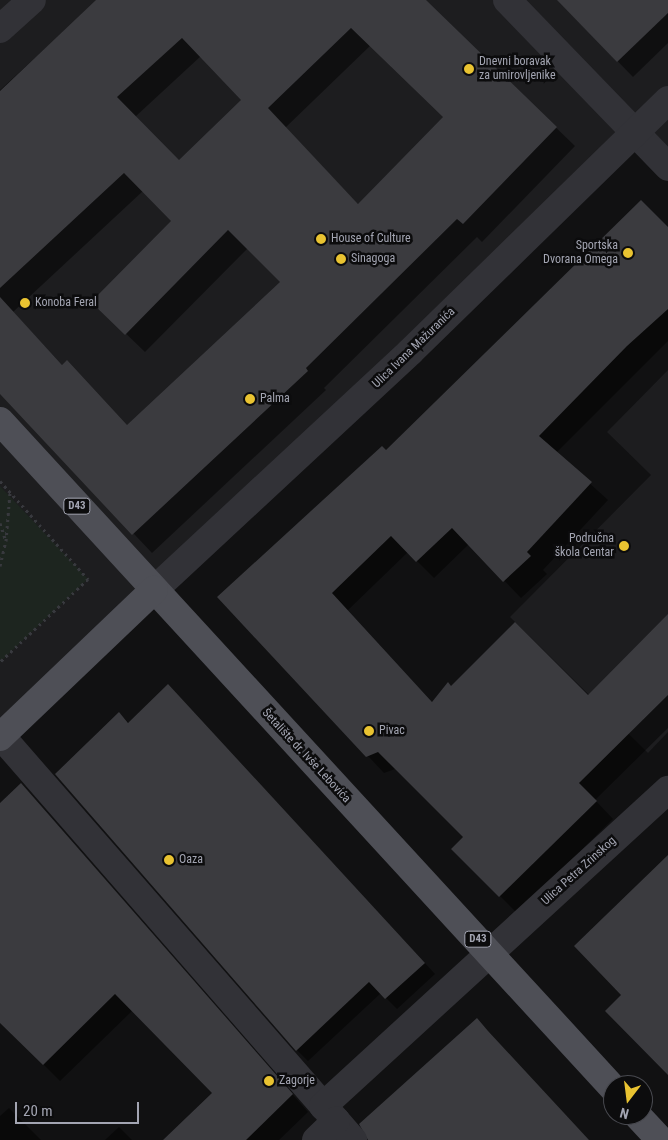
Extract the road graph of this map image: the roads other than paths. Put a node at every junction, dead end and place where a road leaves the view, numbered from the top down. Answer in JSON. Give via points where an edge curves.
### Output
{"nodes":[{"id":1,"x":32,"y":0,"type":"edge"},
{"id":2,"x":507,"y":0,"type":"edge"},
{"id":3,"x":0,"y":29,"type":"edge"},
{"id":4,"x":668,"y":100,"type":"edge"},
{"id":5,"x":634,"y":132,"type":"junction"},
{"id":6,"x":668,"y":167,"type":"edge"},
{"id":7,"x":0,"y":421,"type":"edge"},
{"id":8,"x":154,"y":590,"type":"junction"},
{"id":9,"x":1,"y":737,"type":"edge"},
{"id":10,"x":668,"y":790,"type":"edge"},
{"id":11,"x":490,"y":952,"type":"junction"},
{"id":12,"x":603,"y":1077,"type":"edge"},
{"id":13,"x":337,"y":1122,"type":"edge"},
{"id":14,"x":646,"y":1125,"type":"edge"},
{"id":15,"x":316,"y":1140,"type":"edge"},
{"id":16,"x":660,"y":1140,"type":"edge"}],
"edges":[{"from":1,"to":3,"type":"street"},
{"from":2,"to":5,"type":"street"},
{"from":4,"to":5,"type":"street","name":"Ulica Ivana Mažuranića"},
{"from":5,"to":6,"type":"street"},
{"from":5,"to":8,"type":"street","name":"Ulica Ivana Mažuranića","via":[[410,352]]},
{"from":7,"to":8,"type":"main road","name":"Šetalište dr. Ivše Lebovića","number":"D43"},
{"from":8,"to":9,"type":"main road"},
{"from":8,"to":11,"type":"main road","name":"Šetalište dr. Ivše Lebovića","number":"D43"},
{"from":9,"to":13,"type":"street"},
{"from":10,"to":11,"type":"street","name":"Ulica Petra Zrinskog"},
{"from":11,"to":12,"type":"main road","name":"Šetalište dr. Ivše Lebovića","number":"D43"},
{"from":11,"to":13,"type":"street","name":"Ulica Petra Zrinskog"},
{"from":13,"to":15,"type":"street"},
{"from":14,"to":16,"type":"main road"}]}
